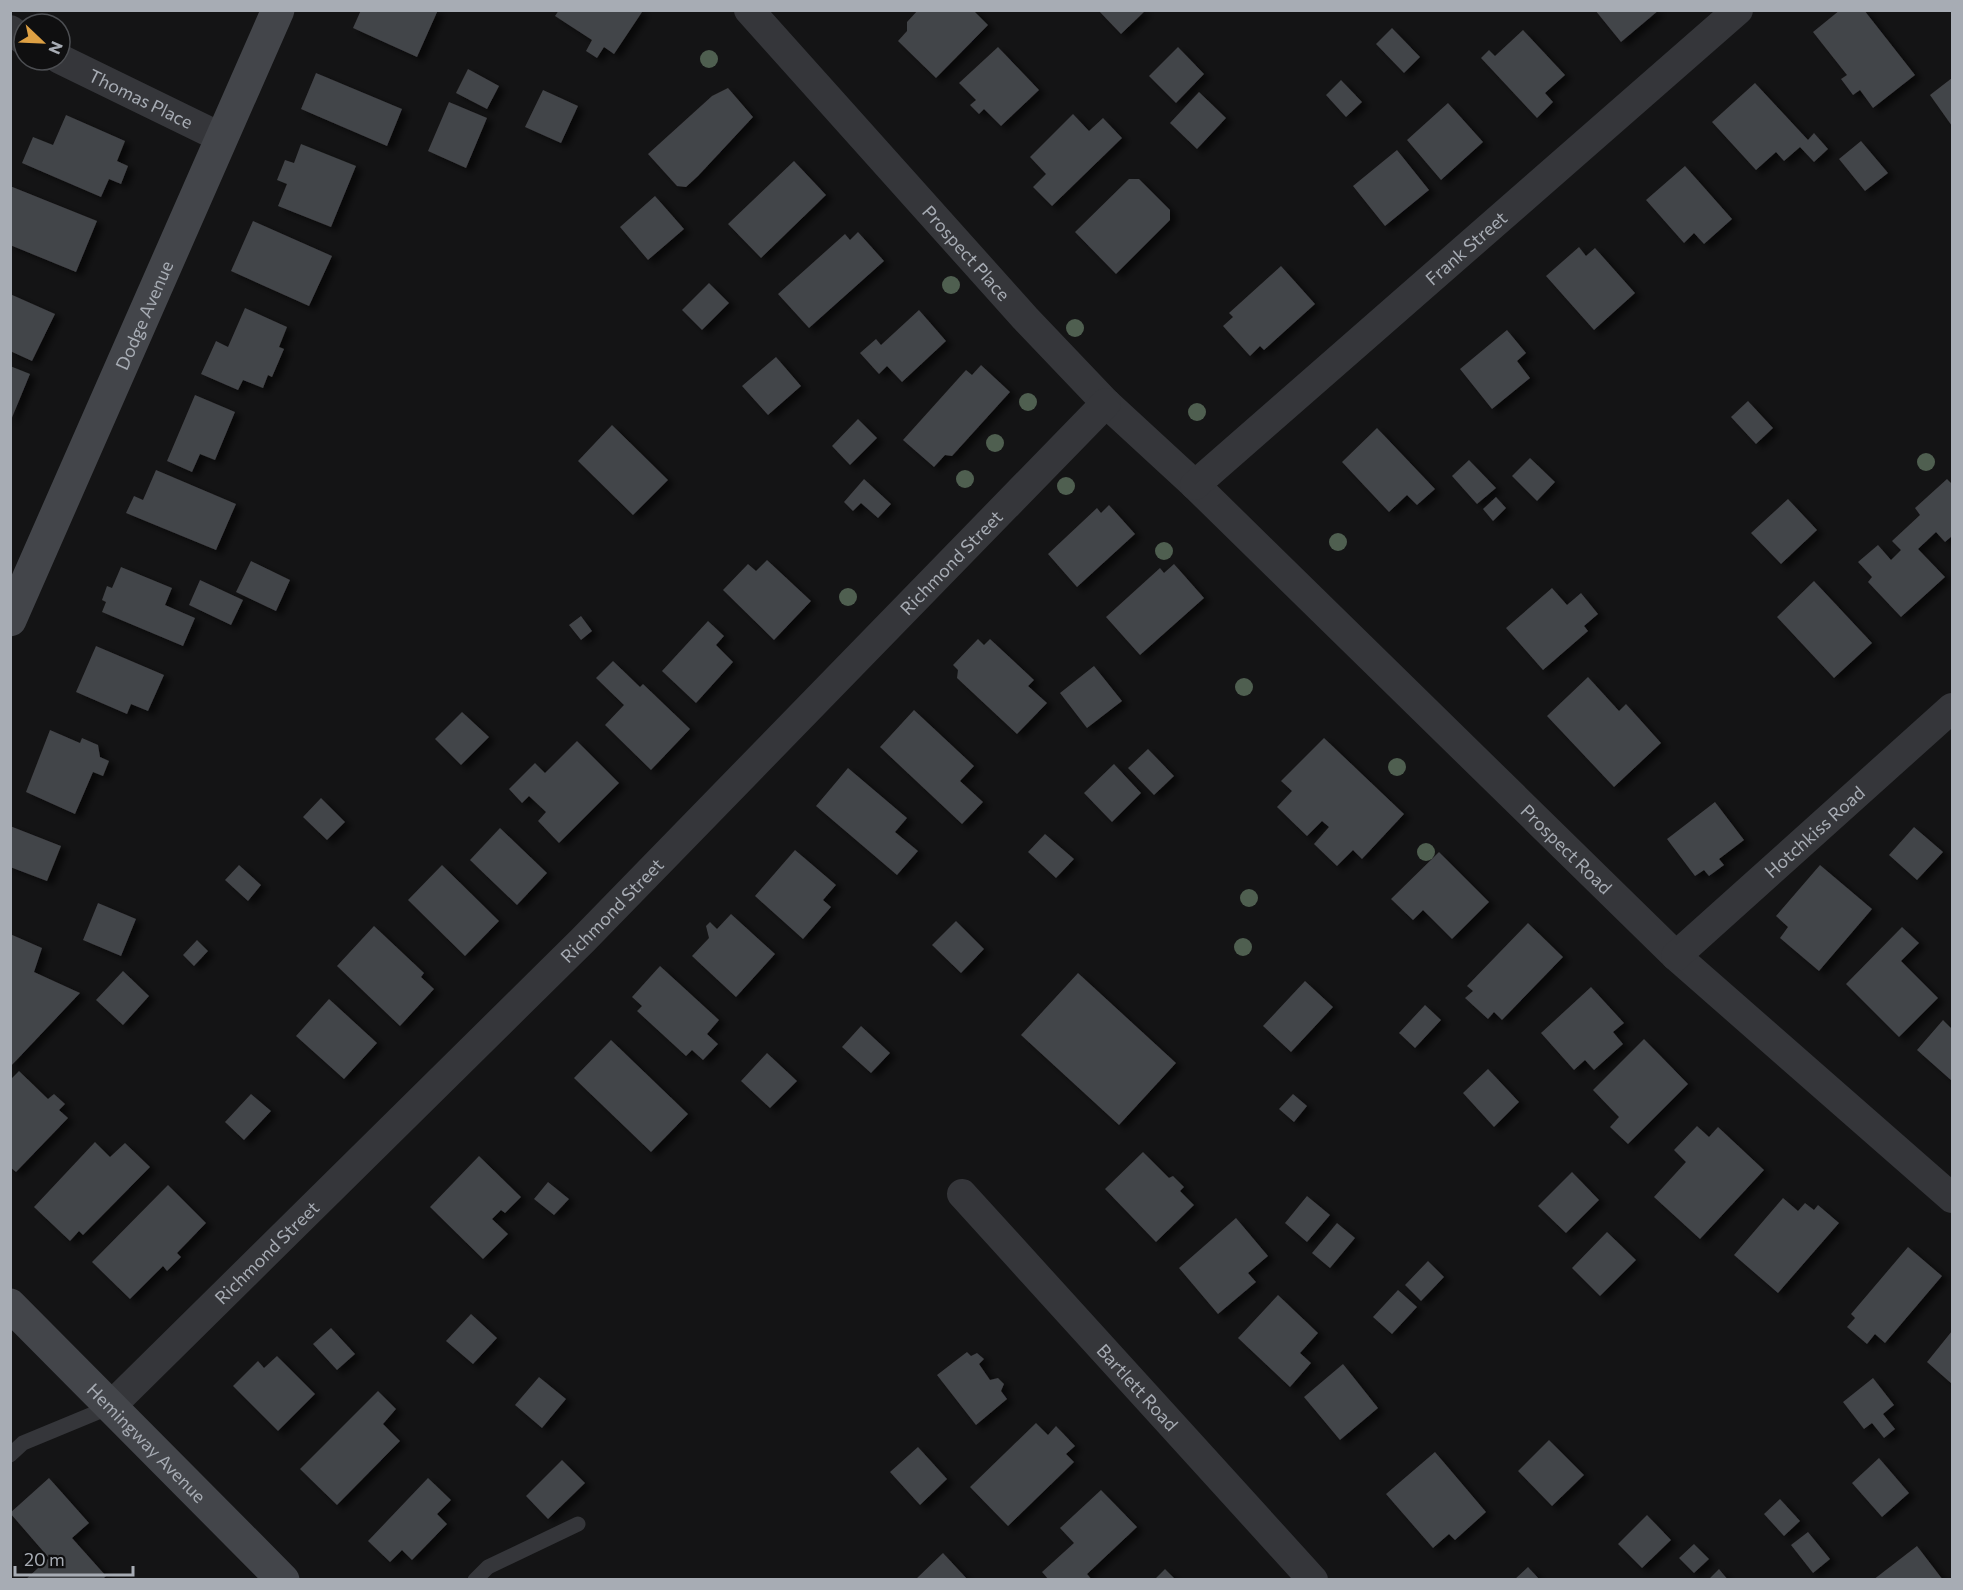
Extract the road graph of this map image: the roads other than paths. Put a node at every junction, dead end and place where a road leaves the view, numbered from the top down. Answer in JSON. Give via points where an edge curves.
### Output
{"nodes":[{"id":1,"x":278,"y":10,"type":"edge"},
{"id":2,"x":749,"y":10,"type":"edge"},
{"id":3,"x":1738,"y":10,"type":"edge"},
{"id":4,"x":72,"y":65,"type":"edge"},
{"id":5,"x":222,"y":138,"type":"junction"},
{"id":6,"x":1106,"y":403,"type":"junction"},
{"id":7,"x":1195,"y":485,"type":"junction"},
{"id":8,"x":10,"y":620,"type":"edge"},
{"id":9,"x":1953,"y":708,"type":"edge"},
{"id":10,"x":1676,"y":956,"type":"junction"},
{"id":11,"x":962,"y":1194,"type":"dead end"},
{"id":12,"x":1953,"y":1198,"type":"edge"},
{"id":13,"x":14,"y":1314,"type":"edge"},
{"id":14,"x":110,"y":1407,"type":"junction"},
{"id":15,"x":10,"y":1455,"type":"edge"},
{"id":16,"x":578,"y":1524,"type":"dead end"},
{"id":17,"x":283,"y":1580,"type":"edge"},
{"id":18,"x":475,"y":1580,"type":"edge"},
{"id":19,"x":1313,"y":1580,"type":"edge"}],
"edges":[{"from":1,"to":5,"type":"main road","name":"Dodge Avenue"},
{"from":2,"to":6,"type":"street","name":"Prospect Place"},
{"from":3,"to":7,"type":"street","name":"Frank Street"},
{"from":4,"to":5,"type":"street","name":"Thomas Place"},
{"from":5,"to":8,"type":"main road","name":"Dodge Avenue"},
{"from":6,"to":7,"type":"street","name":"Prospect Place"},
{"from":6,"to":14,"type":"street","name":"Richmond Street","via":[[583,940]]},
{"from":7,"to":10,"type":"street","name":"Prospect Road"},
{"from":9,"to":10,"type":"street","name":"Hotchkiss Road"},
{"from":10,"to":12,"type":"street","name":"Prospect Road"},
{"from":11,"to":19,"type":"street","name":"Bartlett Road"},
{"from":13,"to":14,"type":"main road","name":"Hemingway Avenue"},
{"from":14,"to":15,"type":"lane","via":[[23,1443]]},
{"from":14,"to":17,"type":"main road","name":"Hemingway Avenue"},
{"from":16,"to":18,"type":"lane","via":[[488,1567]]}]}
